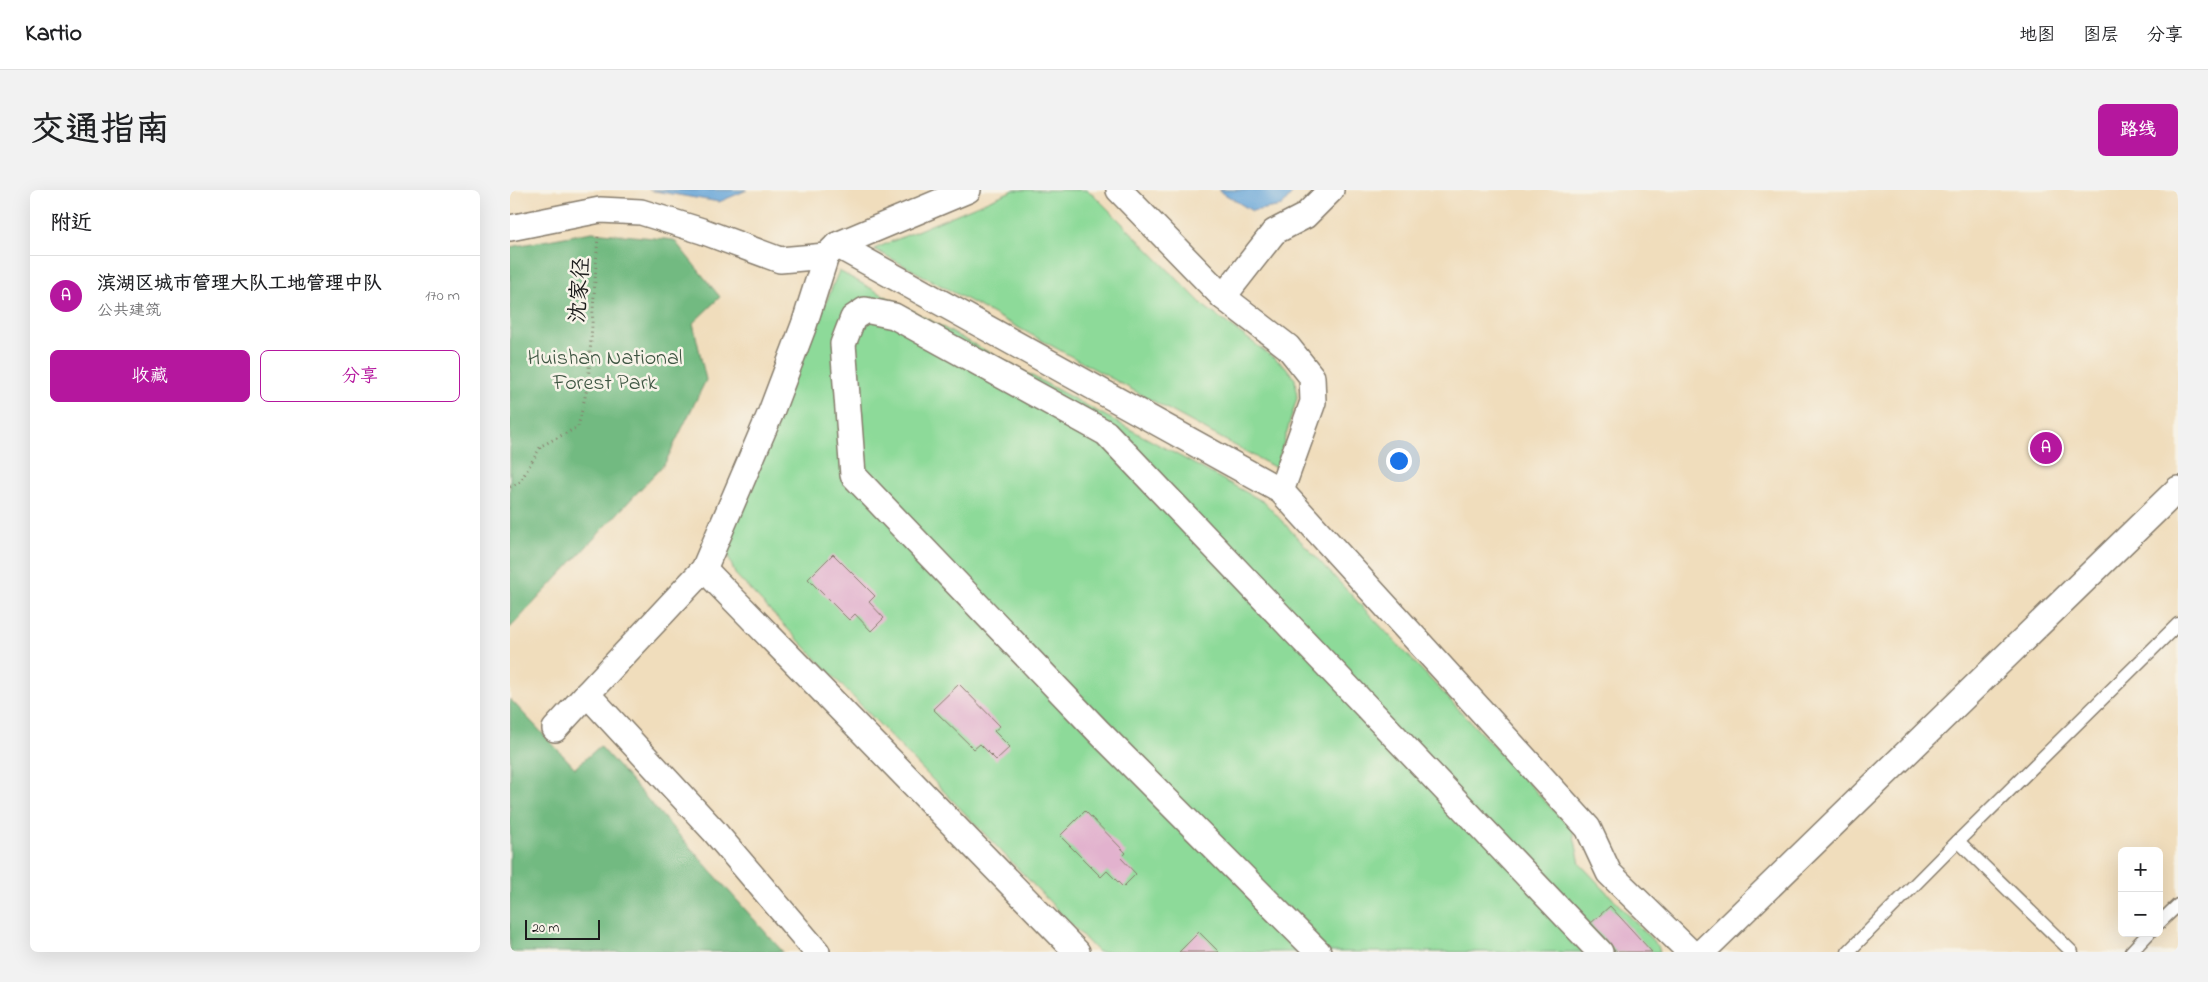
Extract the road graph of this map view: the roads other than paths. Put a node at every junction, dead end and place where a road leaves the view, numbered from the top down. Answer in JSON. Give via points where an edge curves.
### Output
{"nodes":[{"id":1,"x":968,"y":190,"type":"edge"},
{"id":2,"x":1119,"y":190,"type":"edge"},
{"id":3,"x":1331,"y":190,"type":"edge"},
{"id":4,"x":598,"y":200,"type":"edge"},
{"id":5,"x":510,"y":228,"type":"edge"},
{"id":6,"x":831,"y":250,"type":"junction"},
{"id":7,"x":1223,"y":298,"type":"junction"},
{"id":8,"x":2178,"y":489,"type":"edge"},
{"id":9,"x":1281,"y":492,"type":"junction"},
{"id":10,"x":704,"y":568,"type":"junction"},
{"id":11,"x":2178,"y":624,"type":"edge"},
{"id":12,"x":586,"y":694,"type":"junction"},
{"id":13,"x":555,"y":729,"type":"dead end"},
{"id":14,"x":1958,"y":841,"type":"junction"},
{"id":15,"x":2178,"y":905,"type":"edge"},
{"id":16,"x":2163,"y":919,"type":"edge"},
{"id":17,"x":2145,"y":937,"type":"edge"},
{"id":18,"x":817,"y":952,"type":"edge"},
{"id":19,"x":1077,"y":952,"type":"edge"},
{"id":20,"x":1318,"y":952,"type":"edge"},
{"id":21,"x":1600,"y":952,"type":"edge"},
{"id":22,"x":1690,"y":952,"type":"edge"},
{"id":23,"x":1702,"y":952,"type":"edge"},
{"id":24,"x":1848,"y":952,"type":"edge"},
{"id":25,"x":2072,"y":952,"type":"edge"},
{"id":26,"x":2131,"y":952,"type":"edge"}],
"edges":[{"from":1,"to":6,"type":"street"},
{"from":2,"to":7,"type":"street"},
{"from":3,"to":7,"type":"street","via":[[1305,216],[1274,232]]},
{"from":4,"to":5,"type":"street"},
{"from":4,"to":6,"type":"street","via":[[702,231],[780,260]]},
{"from":6,"to":9,"type":"street"},
{"from":6,"to":10,"type":"street","via":[[774,403]]},
{"from":7,"to":9,"type":"street","via":[[1288,347],[1312,377],[1313,402]]},
{"from":8,"to":23,"type":"street"},
{"from":9,"to":22,"type":"street","via":[[1588,828],[1609,873]]},
{"from":10,"to":12,"type":"street"},
{"from":10,"to":19,"type":"street"},
{"from":11,"to":14,"type":"lane"},
{"from":12,"to":13,"type":"street"},
{"from":12,"to":18,"type":"street","via":[[714,831]]},
{"from":14,"to":24,"type":"lane"},
{"from":14,"to":25,"type":"lane"},
{"from":15,"to":16,"type":"lane"},
{"from":17,"to":26,"type":"lane"},
{"from":20,"to":21,"type":"street","via":[[1098,731],[853,475],[842,344],[853,318],[865,310],[894,316],[1106,433]]}]}
